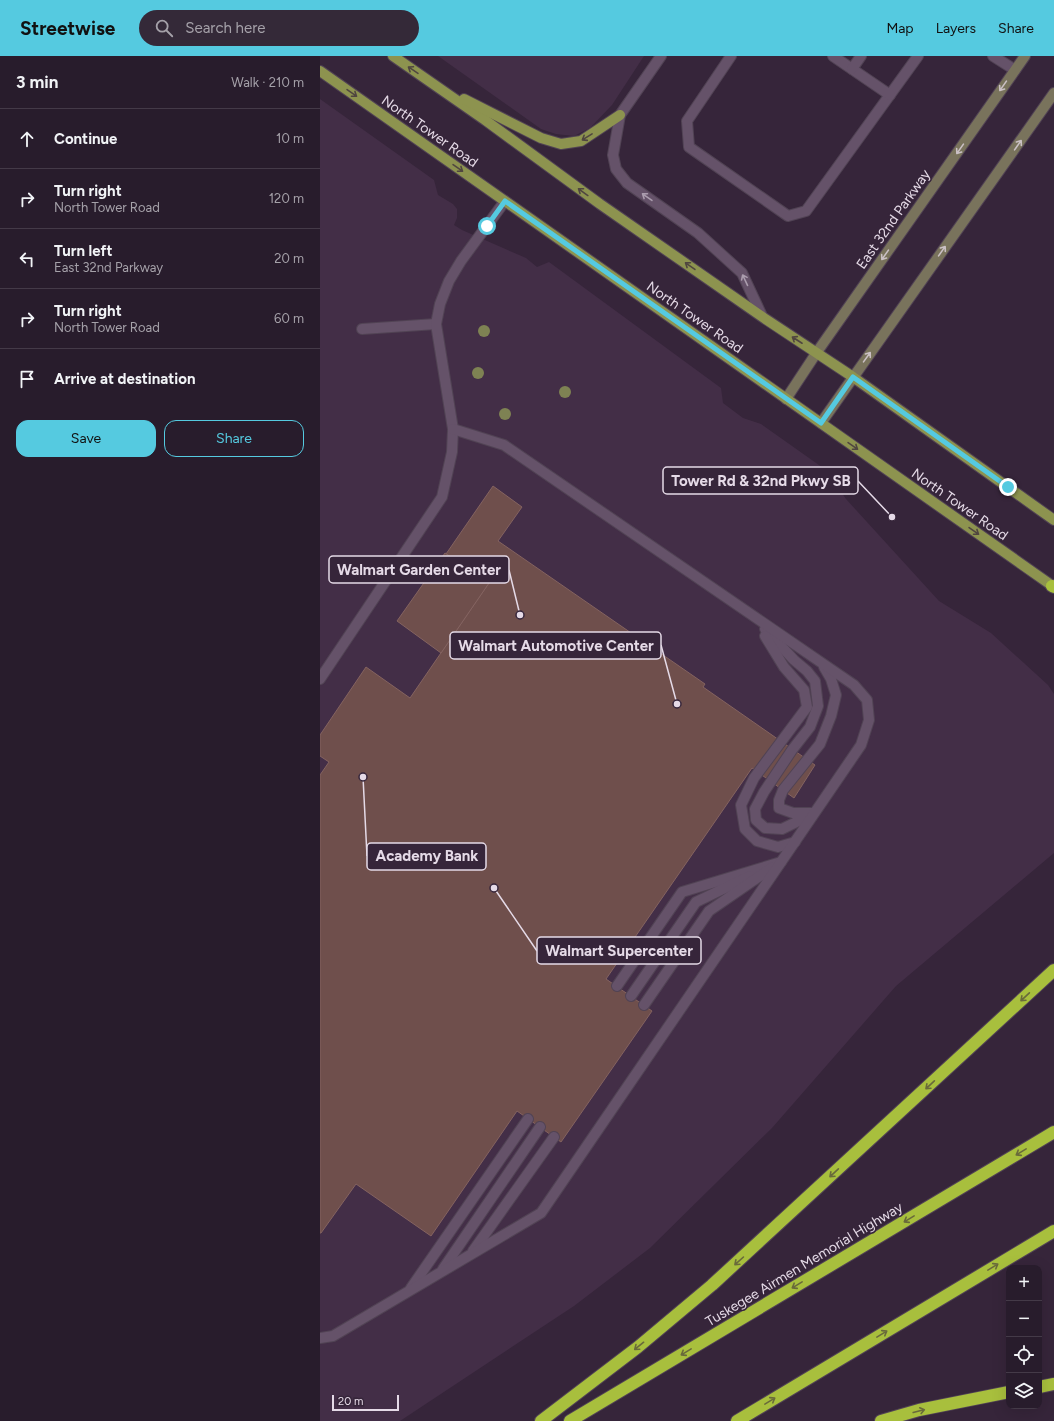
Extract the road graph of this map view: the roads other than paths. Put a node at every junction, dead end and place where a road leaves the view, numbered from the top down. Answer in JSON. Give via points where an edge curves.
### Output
{"nodes":[{"id":1,"x":393,"y":56,"type":"edge"},
{"id":2,"x":661,"y":56,"type":"edge"},
{"id":3,"x":731,"y":56,"type":"edge"},
{"id":4,"x":833,"y":56,"type":"edge"},
{"id":5,"x":861,"y":56,"type":"edge"},
{"id":6,"x":918,"y":56,"type":"edge"},
{"id":7,"x":993,"y":56,"type":"edge"},
{"id":8,"x":1025,"y":56,"type":"edge"},
{"id":9,"x":852,"y":69,"type":"junction"},
{"id":10,"x":1015,"y":70,"type":"junction"},
{"id":11,"x":320,"y":71,"type":"edge"},
{"id":12,"x":433,"y":84,"type":"junction"},
{"id":13,"x":1054,"y":93,"type":"edge"},
{"id":14,"x":890,"y":95,"type":"junction"},
{"id":15,"x":620,"y":115,"type":"junction"},
{"id":16,"x":505,"y":201,"type":"junction"},
{"id":17,"x":762,"y":316,"type":"junction"},
{"id":18,"x":436,"y":324,"type":"junction"},
{"id":19,"x":362,"y":329,"type":"dead end"},
{"id":20,"x":817,"y":352,"type":"junction"},
{"id":21,"x":853,"y":377,"type":"junction"},
{"id":22,"x":786,"y":399,"type":"junction"},
{"id":23,"x":821,"y":423,"type":"junction"},
{"id":24,"x":453,"y":429,"type":"junction"},
{"id":25,"x":1054,"y":520,"type":"edge"},
{"id":26,"x":1053,"y":587,"type":"edge"},
{"id":27,"x":753,"y":616,"type":"junction"},
{"id":28,"x":822,"y":663,"type":"junction"},
{"id":29,"x":320,"y":679,"type":"edge"},
{"id":30,"x":814,"y":813,"type":"junction"},
{"id":31,"x":795,"y":842,"type":"junction"},
{"id":32,"x":781,"y":862,"type":"junction"},
{"id":33,"x":1054,"y":970,"type":"edge"},
{"id":34,"x":617,"y":986,"type":"dead end"},
{"id":35,"x":631,"y":996,"type":"dead end"},
{"id":36,"x":644,"y":1005,"type":"dead end"},
{"id":37,"x":528,"y":1119,"type":"dead end"},
{"id":38,"x":540,"y":1127,"type":"dead end"},
{"id":39,"x":1054,"y":1132,"type":"edge"},
{"id":40,"x":554,"y":1137,"type":"dead end"},
{"id":41,"x":1054,"y":1231,"type":"edge"},
{"id":42,"x":471,"y":1254,"type":"junction"},
{"id":43,"x":442,"y":1272,"type":"junction"},
{"id":44,"x":409,"y":1290,"type":"junction"},
{"id":45,"x":320,"y":1338,"type":"edge"},
{"id":46,"x":1054,"y":1384,"type":"edge"},
{"id":47,"x":1042,"y":1386,"type":"edge"},
{"id":48,"x":1006,"y":1393,"type":"edge"},
{"id":49,"x":541,"y":1421,"type":"edge"},
{"id":50,"x":570,"y":1421,"type":"edge"},
{"id":51,"x":736,"y":1421,"type":"edge"},
{"id":52,"x":881,"y":1421,"type":"edge"}],
"edges":[{"from":12,"to":1,"type":"main road","one_way":true},
{"from":2,"to":15,"type":"lane"},
{"from":3,"to":14,"type":"lane","via":[[687,121],[689,147],[788,216],[806,211]]},
{"from":4,"to":9,"type":"lane"},
{"from":5,"to":9,"type":"lane"},
{"from":6,"to":14,"type":"lane"},
{"from":7,"to":10,"type":"lane"},
{"from":8,"to":10,"type":"main road","name":"East 32nd Parkway"},
{"from":9,"to":14,"type":"lane"},
{"from":10,"to":20,"type":"main road","name":"East 32nd Parkway","one_way":true},
{"from":11,"to":16,"type":"main road","name":"North Tower Road","one_way":true},
{"from":15,"to":12,"type":"main road","one_way":true,"via":[[581,141],[561,144],[541,138]]},
{"from":17,"to":12,"type":"main road","one_way":true},
{"from":21,"to":13,"type":"main road","one_way":true},
{"from":17,"to":15,"type":"lane","one_way":true,"via":[[742,273],[698,233],[627,183],[616,169],[613,155]]},
{"from":16,"to":18,"type":"lane","via":[[449,281]]},
{"from":16,"to":22,"type":"main road","name":"North Tower Road"},
{"from":20,"to":17,"type":"main road","one_way":true},
{"from":18,"to":19,"type":"lane"},
{"from":18,"to":24,"type":"lane"},
{"from":20,"to":21,"type":"main road"},
{"from":20,"to":22,"type":"main road","name":"East 32nd Parkway"},
{"from":21,"to":23,"type":"main road"},
{"from":21,"to":25,"type":"main road"},
{"from":22,"to":23,"type":"main road","name":"North Tower Road"},
{"from":23,"to":26,"type":"main road","name":"North Tower Road","one_way":true},
{"from":24,"to":27,"type":"lane","via":[[504,445]]},
{"from":24,"to":29,"type":"lane","via":[[452,452],[442,497]]},
{"from":27,"to":28,"type":"lane"},
{"from":27,"to":30,"type":"lane","via":[[815,681],[818,706],[810,727],[764,792],[755,809],[756,820],[765,828],[782,829]]},
{"from":27,"to":31,"type":"lane","via":[[784,667],[804,690],[807,707],[754,778],[741,805],[745,829],[758,841],[778,847]]},
{"from":28,"to":30,"type":"lane","via":[[854,685],[867,700],[869,720],[862,745]]},
{"from":28,"to":30,"type":"lane","via":[[831,678],[836,695],[831,716],[820,744],[783,790],[779,800],[779,808],[793,813]]},
{"from":30,"to":31,"type":"lane"},
{"from":31,"to":32,"type":"lane"},
{"from":32,"to":34,"type":"lane","via":[[682,892]]},
{"from":32,"to":35,"type":"lane","via":[[696,902]]},
{"from":32,"to":36,"type":"lane","via":[[709,911]]},
{"from":32,"to":42,"type":"lane","via":[[541,1213]]},
{"from":33,"to":49,"type":"highway","one_way":true,"via":[[712,1285],[638,1347]]},
{"from":37,"to":44,"type":"lane"},
{"from":38,"to":43,"type":"lane"},
{"from":39,"to":50,"type":"highway","name":"Tuskegee Airmen Memorial Highway","one_way":true},
{"from":40,"to":42,"type":"lane"},
{"from":51,"to":41,"type":"highway","one_way":true},
{"from":42,"to":43,"type":"lane"},
{"from":43,"to":44,"type":"lane"},
{"from":44,"to":45,"type":"lane","via":[[333,1336]]},
{"from":46,"to":47,"type":"highway"},
{"from":52,"to":48,"type":"highway","one_way":true,"via":[[919,1410]]}]}
